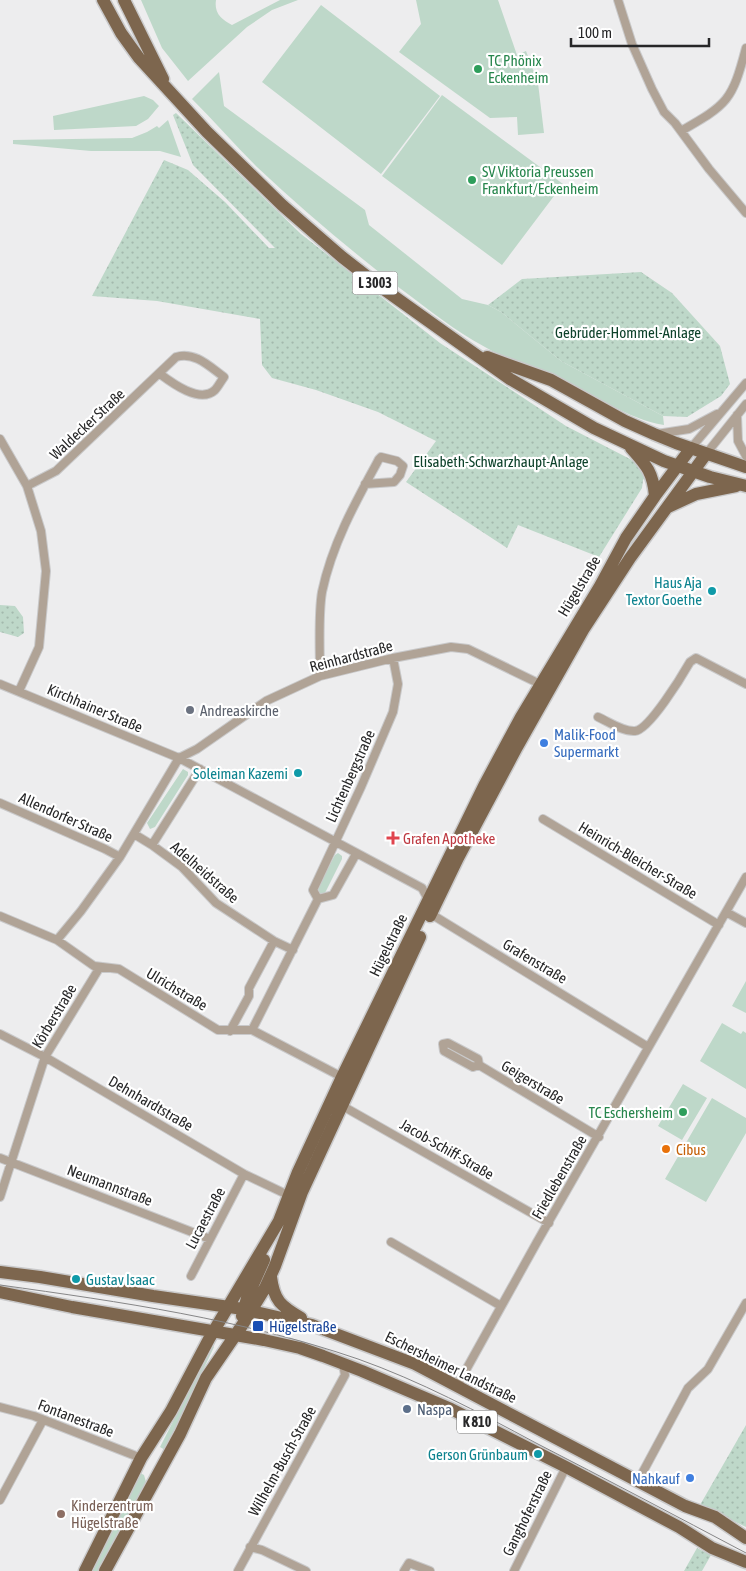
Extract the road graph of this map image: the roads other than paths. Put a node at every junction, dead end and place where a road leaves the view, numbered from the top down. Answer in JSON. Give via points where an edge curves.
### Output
{"nodes":[{"id":1,"x":103,"y":0,"type":"edge"},
{"id":2,"x":124,"y":0,"type":"edge"},
{"id":3,"x":618,"y":0,"type":"edge"},
{"id":4,"x":746,"y":48,"type":"edge"},
{"id":5,"x":167,"y":88,"type":"junction"},
{"id":6,"x":681,"y":131,"type":"junction"},
{"id":7,"x":746,"y":213,"type":"edge"},
{"id":8,"x":473,"y":352,"type":"junction"},
{"id":9,"x":160,"y":374,"type":"junction"},
{"id":10,"x":746,"y":383,"type":"edge"},
{"id":11,"x":746,"y":404,"type":"edge"},
{"id":12,"x":722,"y":410,"type":"junction"},
{"id":13,"x":738,"y":414,"type":"junction"},
{"id":14,"x":654,"y":434,"type":"junction"},
{"id":15,"x":0,"y":439,"type":"edge"},
{"id":16,"x":627,"y":445,"type":"junction"},
{"id":17,"x":691,"y":448,"type":"junction"},
{"id":18,"x":706,"y":454,"type":"junction"},
{"id":19,"x":746,"y":456,"type":"edge"},
{"id":20,"x":678,"y":466,"type":"junction"},
{"id":21,"x":746,"y":466,"type":"edge"},
{"id":22,"x":693,"y":471,"type":"junction"},
{"id":23,"x":365,"y":484,"type":"junction"},
{"id":24,"x":27,"y":486,"type":"junction"},
{"id":25,"x":743,"y":486,"type":"edge"},
{"id":26,"x":655,"y":496,"type":"junction"},
{"id":27,"x":665,"y":508,"type":"junction"},
{"id":28,"x":393,"y":658,"type":"junction"},
{"id":29,"x":320,"y":676,"type":"junction"},
{"id":30,"x":0,"y":684,"type":"edge"},
{"id":31,"x":540,"y":684,"type":"junction"},
{"id":32,"x":746,"y":684,"type":"edge"},
{"id":33,"x":19,"y":691,"type":"junction"},
{"id":34,"x":535,"y":715,"type":"junction"},
{"id":35,"x":598,"y":718,"type":"dead end"},
{"id":36,"x":179,"y":758,"type":"junction"},
{"id":37,"x":200,"y":769,"type":"junction"},
{"id":38,"x":0,"y":803,"type":"edge"},
{"id":39,"x":543,"y":819,"type":"dead end"},
{"id":40,"x":134,"y":834,"type":"junction"},
{"id":41,"x":335,"y":842,"type":"junction"},
{"id":42,"x":152,"y":845,"type":"junction"},
{"id":43,"x":356,"y":854,"type":"junction"},
{"id":44,"x":120,"y":857,"type":"junction"},
{"id":45,"x":746,"y":877,"type":"edge"},
{"id":46,"x":431,"y":892,"type":"junction"},
{"id":47,"x":318,"y":899,"type":"junction"},
{"id":48,"x":726,"y":912,"type":"junction"},
{"id":49,"x":431,"y":914,"type":"junction"},
{"id":50,"x":0,"y":916,"type":"edge"},
{"id":51,"x":746,"y":923,"type":"edge"},
{"id":52,"x":719,"y":925,"type":"junction"},
{"id":53,"x":57,"y":940,"type":"junction"},
{"id":54,"x":274,"y":941,"type":"junction"},
{"id":55,"x":293,"y":950,"type":"junction"},
{"id":56,"x":100,"y":967,"type":"junction"},
{"id":57,"x":230,"y":1030,"type":"junction"},
{"id":58,"x":252,"y":1030,"type":"junction"},
{"id":59,"x":0,"y":1034,"type":"edge"},
{"id":60,"x":648,"y":1047,"type":"junction"},
{"id":61,"x":45,"y":1057,"type":"junction"},
{"id":62,"x":480,"y":1065,"type":"dead end"},
{"id":63,"x":342,"y":1077,"type":"junction"},
{"id":64,"x":337,"y":1103,"type":"junction"},
{"id":65,"x":599,"y":1137,"type":"junction"},
{"id":66,"x":0,"y":1158,"type":"edge"},
{"id":67,"x":11,"y":1161,"type":"junction"},
{"id":68,"x":244,"y":1174,"type":"junction"},
{"id":69,"x":288,"y":1195,"type":"junction"},
{"id":70,"x":0,"y":1197,"type":"edge"},
{"id":71,"x":279,"y":1220,"type":"junction"},
{"id":72,"x":549,"y":1223,"type":"junction"},
{"id":73,"x":210,"y":1239,"type":"junction"},
{"id":74,"x":391,"y":1242,"type":"dead end"},
{"id":75,"x":0,"y":1272,"type":"edge"},
{"id":76,"x":191,"y":1276,"type":"dead end"},
{"id":77,"x":271,"y":1276,"type":"junction"},
{"id":78,"x":0,"y":1292,"type":"edge"},
{"id":79,"x":206,"y":1303,"type":"junction"},
{"id":80,"x":746,"y":1303,"type":"edge"},
{"id":81,"x":229,"y":1306,"type":"junction"},
{"id":82,"x":502,"y":1306,"type":"junction"},
{"id":83,"x":248,"y":1309,"type":"junction"},
{"id":84,"x":312,"y":1325,"type":"junction"},
{"id":85,"x":217,"y":1329,"type":"junction"},
{"id":86,"x":240,"y":1330,"type":"junction"},
{"id":87,"x":343,"y":1364,"type":"junction"},
{"id":88,"x":206,"y":1378,"type":"junction"},
{"id":89,"x":457,"y":1386,"type":"junction"},
{"id":90,"x":0,"y":1407,"type":"edge"},
{"id":91,"x":43,"y":1420,"type":"junction"},
{"id":92,"x":155,"y":1438,"type":"junction"},
{"id":93,"x":169,"y":1455,"type":"junction"},
{"id":94,"x":141,"y":1458,"type":"junction"},
{"id":95,"x":566,"y":1467,"type":"junction"},
{"id":96,"x":638,"y":1481,"type":"junction"},
{"id":97,"x":150,"y":1487,"type":"junction"},
{"id":98,"x":0,"y":1500,"type":"edge"},
{"id":99,"x":746,"y":1538,"type":"edge"},
{"id":100,"x":250,"y":1547,"type":"junction"},
{"id":101,"x":746,"y":1562,"type":"edge"},
{"id":102,"x":85,"y":1571,"type":"edge"},
{"id":103,"x":105,"y":1571,"type":"edge"},
{"id":104,"x":238,"y":1571,"type":"edge"},
{"id":105,"x":306,"y":1571,"type":"edge"},
{"id":106,"x":404,"y":1571,"type":"edge"},
{"id":107,"x":430,"y":1571,"type":"edge"},
{"id":108,"x":514,"y":1571,"type":"edge"}],
"edges":[{"from":1,"to":5,"type":"main road","number":"L 3003","via":[[139,58]]},
{"from":2,"to":5,"type":"main road","number":"L 3003"},
{"from":3,"to":6,"type":"street","via":[[632,44],[652,89],[664,112]]},
{"from":4,"to":6,"type":"street","via":[[738,78],[728,98],[712,113]]},
{"from":5,"to":8,"type":"main road","number":"L 3003","via":[[232,157],[313,233],[409,308]]},
{"from":6,"to":7,"type":"street"},
{"from":8,"to":14,"type":"main road","number":"L 3003","via":[[551,380]]},
{"from":8,"to":16,"type":"main road","number":"L 3003","via":[[518,384]]},
{"from":9,"to":9,"type":"street","name":"Waldecker Straße","via":[[178,388],[201,395],[214,392],[224,377],[201,359],[183,355],[176,357]]},
{"from":9,"to":24,"type":"street","name":"Waldecker Straße","via":[[56,471]]},
{"from":10,"to":12,"type":"street","name":"Hügelstraße"},
{"from":11,"to":13,"type":"street","name":"Hügelstraße"},
{"from":12,"to":14,"type":"street","via":[[689,429]]},
{"from":12,"to":17,"type":"street","name":"Hügelstraße"},
{"from":13,"to":18,"type":"street","name":"Hügelstraße"},
{"from":13,"to":19,"type":"street","via":[[738,441]]},
{"from":14,"to":17,"type":"main road","number":"L 3003"},
{"from":15,"to":24,"type":"street"},
{"from":16,"to":20,"type":"main road","number":"L 3003"},
{"from":16,"to":26,"type":"main road","via":[[650,471]]},
{"from":17,"to":18,"type":"main road","number":"L 3003"},
{"from":17,"to":20,"type":"main road","name":"Hügelstraße"},
{"from":18,"to":21,"type":"main road","number":"L 3003"},
{"from":18,"to":22,"type":"main road","name":"Hügelstraße"},
{"from":20,"to":22,"type":"main road","number":"L 3003"},
{"from":20,"to":26,"type":"main road","name":"Hügelstraße"},
{"from":22,"to":25,"type":"main road","number":"L 3003"},
{"from":22,"to":27,"type":"main road","name":"Hügelstraße"},
{"from":23,"to":23,"type":"street","via":[[394,482],[403,466],[381,457]]},
{"from":23,"to":29,"type":"street","via":[[342,529],[322,592]]},
{"from":24,"to":33,"type":"street","via":[[40,531],[46,571],[39,647]]},
{"from":25,"to":27,"type":"main road","via":[[696,494]]},
{"from":26,"to":31,"type":"main road","name":"Hügelstraße","via":[[626,538]]},
{"from":27,"to":34,"type":"main road","name":"Hügelstraße","via":[[603,598]]},
{"from":28,"to":29,"type":"street","name":"Reinhardstraße"},
{"from":28,"to":31,"type":"street","name":"Reinhardstraße","via":[[451,647],[465,648]]},
{"from":28,"to":41,"type":"street","name":"Lichtenbergstraße","via":[[398,684],[393,712]]},
{"from":29,"to":36,"type":"street","name":"Reinhardstraße","via":[[266,701]]},
{"from":30,"to":33,"type":"street","name":"Kirchhainer Straße"},
{"from":31,"to":34,"type":"main road"},
{"from":31,"to":46,"type":"main road","name":"Hügelstraße"},
{"from":32,"to":35,"type":"street","via":[[696,658],[690,662],[649,723],[639,730],[633,732]]},
{"from":33,"to":36,"type":"street","name":"Kirchhainer Straße"},
{"from":34,"to":46,"type":"main road","name":"Hügelstraße"},
{"from":36,"to":37,"type":"street"},
{"from":36,"to":40,"type":"street"},
{"from":37,"to":41,"type":"street"},
{"from":37,"to":42,"type":"street"},
{"from":38,"to":44,"type":"street","name":"Allendorfer Straße"},
{"from":39,"to":52,"type":"street","name":"Heinrich-Bleicher-Straße"},
{"from":40,"to":42,"type":"street"},
{"from":40,"to":44,"type":"street"},
{"from":41,"to":43,"type":"street"},
{"from":41,"to":47,"type":"street","name":"Lichtenbergstraße","via":[[313,890]]},
{"from":42,"to":54,"type":"street","name":"Adelheidstraße","via":[[182,866],[216,903]]},
{"from":43,"to":46,"type":"street"},
{"from":43,"to":47,"type":"street","via":[[333,895]]},
{"from":44,"to":53,"type":"street"},
{"from":45,"to":48,"type":"street","name":"Friedlebenstraße"},
{"from":46,"to":49,"type":"main road","name":"Hügelstraße"},
{"from":46,"to":63,"type":"main road","name":"Hügelstraße"},
{"from":47,"to":55,"type":"street","name":"Lichtenbergstraße"},
{"from":48,"to":51,"type":"street"},
{"from":48,"to":52,"type":"street","name":"Friedlebenstraße"},
{"from":49,"to":60,"type":"street","name":"Grafenstraße"},
{"from":49,"to":64,"type":"main road","name":"Hügelstraße"},
{"from":50,"to":53,"type":"street","name":"Ulrichstraße"},
{"from":52,"to":60,"type":"street","name":"Friedlebenstraße"},
{"from":53,"to":56,"type":"street","name":"Ulrichstraße"},
{"from":54,"to":55,"type":"street","name":"Adelheidstraße"},
{"from":54,"to":57,"type":"street"},
{"from":55,"to":58,"type":"street","name":"Lichtenbergstraße"},
{"from":56,"to":57,"type":"street","name":"Ulrichstraße","via":[[119,969],[218,1030]]},
{"from":56,"to":61,"type":"street","name":"Körberstraße"},
{"from":57,"to":58,"type":"street","name":"Ulrichstraße"},
{"from":58,"to":63,"type":"street","name":"Ulrichstraße"},
{"from":59,"to":61,"type":"street","name":"Dehnhardtstraße"},
{"from":60,"to":65,"type":"street","name":"Friedlebenstraße"},
{"from":61,"to":67,"type":"street","name":"Körberstraße"},
{"from":61,"to":68,"type":"street","name":"Dehnhardtstraße"},
{"from":62,"to":65,"type":"street","name":"Geigerstraße"},
{"from":63,"to":64,"type":"main road","name":"Hügelstraße"},
{"from":64,"to":69,"type":"main road","name":"Hügelstraße"},
{"from":64,"to":72,"type":"street","name":"Jacob-Schiff-Straße"},
{"from":64,"to":77,"type":"main road","name":"Hügelstraße"},
{"from":65,"to":72,"type":"street","name":"Friedlebenstraße"},
{"from":66,"to":67,"type":"street","name":"Neumannstraße"},
{"from":67,"to":70,"type":"street","name":"Körberstraße"},
{"from":67,"to":73,"type":"street","name":"Neumannstraße"},
{"from":68,"to":69,"type":"street","name":"Dehnhardtstraße"},
{"from":68,"to":73,"type":"street","name":"Lucaestraße"},
{"from":69,"to":71,"type":"main road","name":"Hügelstraße"},
{"from":71,"to":81,"type":"main road","name":"Hügelstraße"},
{"from":71,"to":83,"type":"main road"},
{"from":72,"to":82,"type":"street","name":"Friedlebenstraße"},
{"from":73,"to":76,"type":"street","name":"Lucaestraße"},
{"from":74,"to":82,"type":"street"},
{"from":75,"to":79,"type":"main road","name":"Eschersheimer Landstraße","number":"K 810"},
{"from":77,"to":83,"type":"main road","name":"Hügelstraße"},
{"from":77,"to":84,"type":"main road","via":[[278,1302]]},
{"from":78,"to":85,"type":"main road","number":"K 810","via":[[72,1307]]},
{"from":79,"to":81,"type":"main road","name":"Eschersheimer Landstraße","number":"K 810"},
{"from":79,"to":85,"type":"main road","via":[[214,1313]]},
{"from":80,"to":96,"type":"street","via":[[708,1369],[688,1388]]},
{"from":81,"to":83,"type":"main road","name":"Eschersheimer Landstraße","number":"K 810"},
{"from":81,"to":85,"type":"main road","name":"Hügelstraße"},
{"from":82,"to":89,"type":"street","name":"Friedlebenstraße"},
{"from":83,"to":84,"type":"main road","name":"Eschersheimer Landstraße","number":"K 810"},
{"from":83,"to":86,"type":"main road","name":"Hügelstraße"},
{"from":84,"to":89,"type":"main road","name":"Eschersheimer Landstraße","number":"K 810","via":[[415,1364]]},
{"from":85,"to":86,"type":"main road","number":"K 810"},
{"from":85,"to":88,"type":"main road","via":[[219,1342]]},
{"from":85,"to":92,"type":"main road","name":"Hügelstraße"},
{"from":86,"to":87,"type":"main road","number":"K 810","via":[[251,1338],[300,1348]]},
{"from":86,"to":88,"type":"main road","name":"Hügelstraße"},
{"from":87,"to":95,"type":"main road","number":"K 810","via":[[451,1409]]},
{"from":87,"to":100,"type":"street","name":"Wilhelm-Busch-Straße","via":[[345,1375]]},
{"from":88,"to":93,"type":"main road","name":"Hügelstraße"},
{"from":89,"to":96,"type":"main road","name":"Eschersheimer Landstraße","number":"K 810"},
{"from":90,"to":91,"type":"street","name":"Fontanestraße"},
{"from":91,"to":94,"type":"street","name":"Fontanestraße"},
{"from":91,"to":98,"type":"street"},
{"from":92,"to":93,"type":"main road","via":[[154,1452],[158,1456]]},
{"from":92,"to":94,"type":"main road","name":"Hügelstraße"},
{"from":93,"to":97,"type":"main road","name":"Hügelstraße"},
{"from":94,"to":97,"type":"main road","via":[[151,1466]]},
{"from":94,"to":102,"type":"main road","name":"Hügelstraße"},
{"from":95,"to":101,"type":"main road","number":"K 810","via":[[712,1548]]},
{"from":95,"to":108,"type":"street","name":"Ganghoferstraße"},
{"from":96,"to":99,"type":"main road","name":"Eschersheimer Landstraße","number":"K 810","via":[[714,1517]]},
{"from":97,"to":103,"type":"main road","name":"Hügelstraße"},
{"from":100,"to":104,"type":"street","name":"Wilhelm-Busch-Straße"},
{"from":100,"to":105,"type":"street"},
{"from":106,"to":107,"type":"street","via":[[408,1563]]}]}
